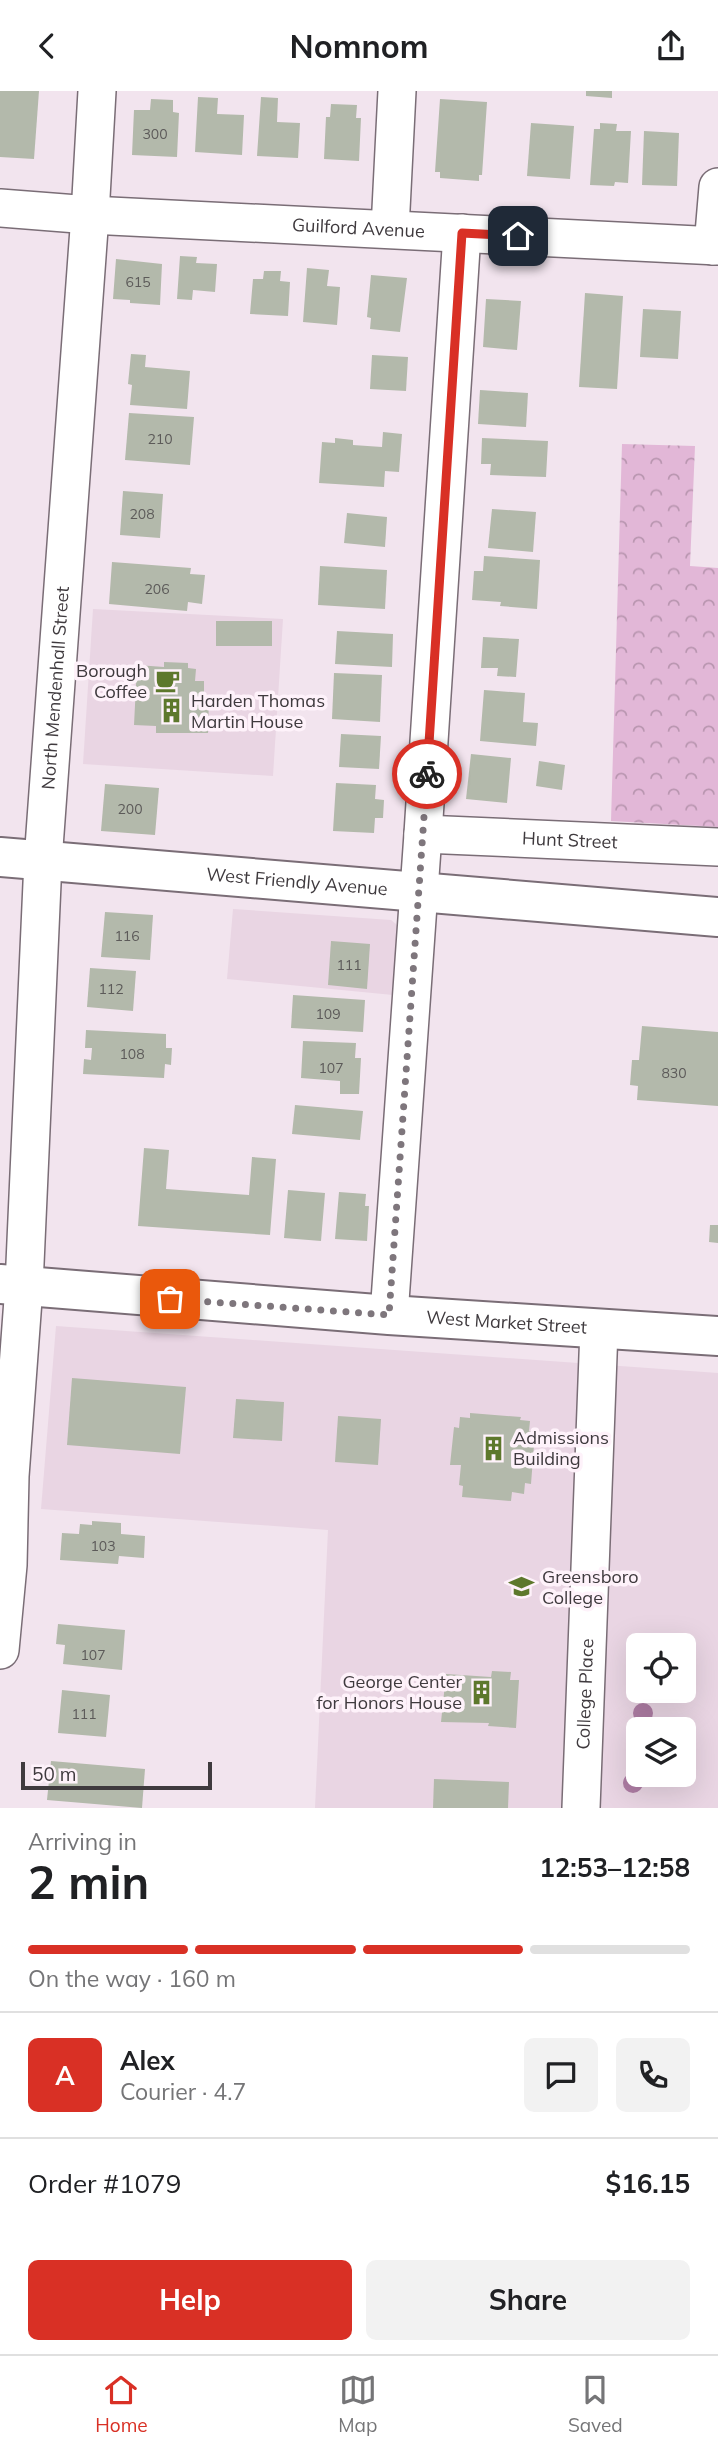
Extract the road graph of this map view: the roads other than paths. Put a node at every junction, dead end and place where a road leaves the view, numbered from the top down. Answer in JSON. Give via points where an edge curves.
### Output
{"nodes":[{"id":1,"x":97,"y":91,"type":"edge"},
{"id":2,"x":397,"y":91,"type":"edge"},
{"id":3,"x":718,"y":187,"type":"edge"},
{"id":4,"x":0,"y":208,"type":"edge"},
{"id":5,"x":90,"y":215,"type":"junction"},
{"id":6,"x":390,"y":229,"type":"junction"},
{"id":7,"x":462,"y":233,"type":"junction"},
{"id":8,"x":715,"y":246,"type":"edge"},
{"id":9,"x":424,"y":834,"type":"junction"},
{"id":10,"x":718,"y":847,"type":"edge"},
{"id":11,"x":0,"y":857,"type":"edge"},
{"id":12,"x":43,"y":861,"type":"junction"},
{"id":13,"x":418,"y":893,"type":"junction"},
{"id":14,"x":718,"y":917,"type":"edge"},
{"id":15,"x":12,"y":1285,"type":"edge"},
{"id":16,"x":389,"y":1315,"type":"junction"},
{"id":17,"x":599,"y":1329,"type":"junction"},
{"id":18,"x":718,"y":1336,"type":"edge"},
{"id":19,"x":0,"y":1650,"type":"edge"},
{"id":20,"x":581,"y":1808,"type":"edge"}],
"edges":[{"from":1,"to":5,"type":"street","name":"North Mendenhall Street"},
{"from":2,"to":6,"type":"street"},
{"from":3,"to":8,"type":"street"},
{"from":4,"to":5,"type":"street","name":"Guilford Avenue"},
{"from":5,"to":6,"type":"street","name":"Guilford Avenue"},
{"from":5,"to":12,"type":"street","name":"North Mendenhall Street"},
{"from":6,"to":7,"type":"street","name":"Guilford Avenue"},
{"from":7,"to":8,"type":"street","name":"Guilford Avenue"},
{"from":7,"to":9,"type":"street"},
{"from":9,"to":10,"type":"street","name":"Hunt Street"},
{"from":9,"to":13,"type":"street"},
{"from":11,"to":12,"type":"main road","name":"West Friendly Avenue"},
{"from":12,"to":13,"type":"main road","name":"West Friendly Avenue"},
{"from":12,"to":15,"type":"street","name":"North Mendenhall Street"},
{"from":13,"to":14,"type":"main road","name":"West Friendly Avenue"},
{"from":13,"to":16,"type":"street"},
{"from":15,"to":16,"type":"main road","name":"West Market Street"},
{"from":15,"to":19,"type":"street","name":"North Mendenhall Street","via":[[8,1565]]},
{"from":16,"to":17,"type":"main road","name":"West Market Street"},
{"from":17,"to":18,"type":"main road","name":"West Market Street"},
{"from":17,"to":20,"type":"street","name":"College Place"}]}
